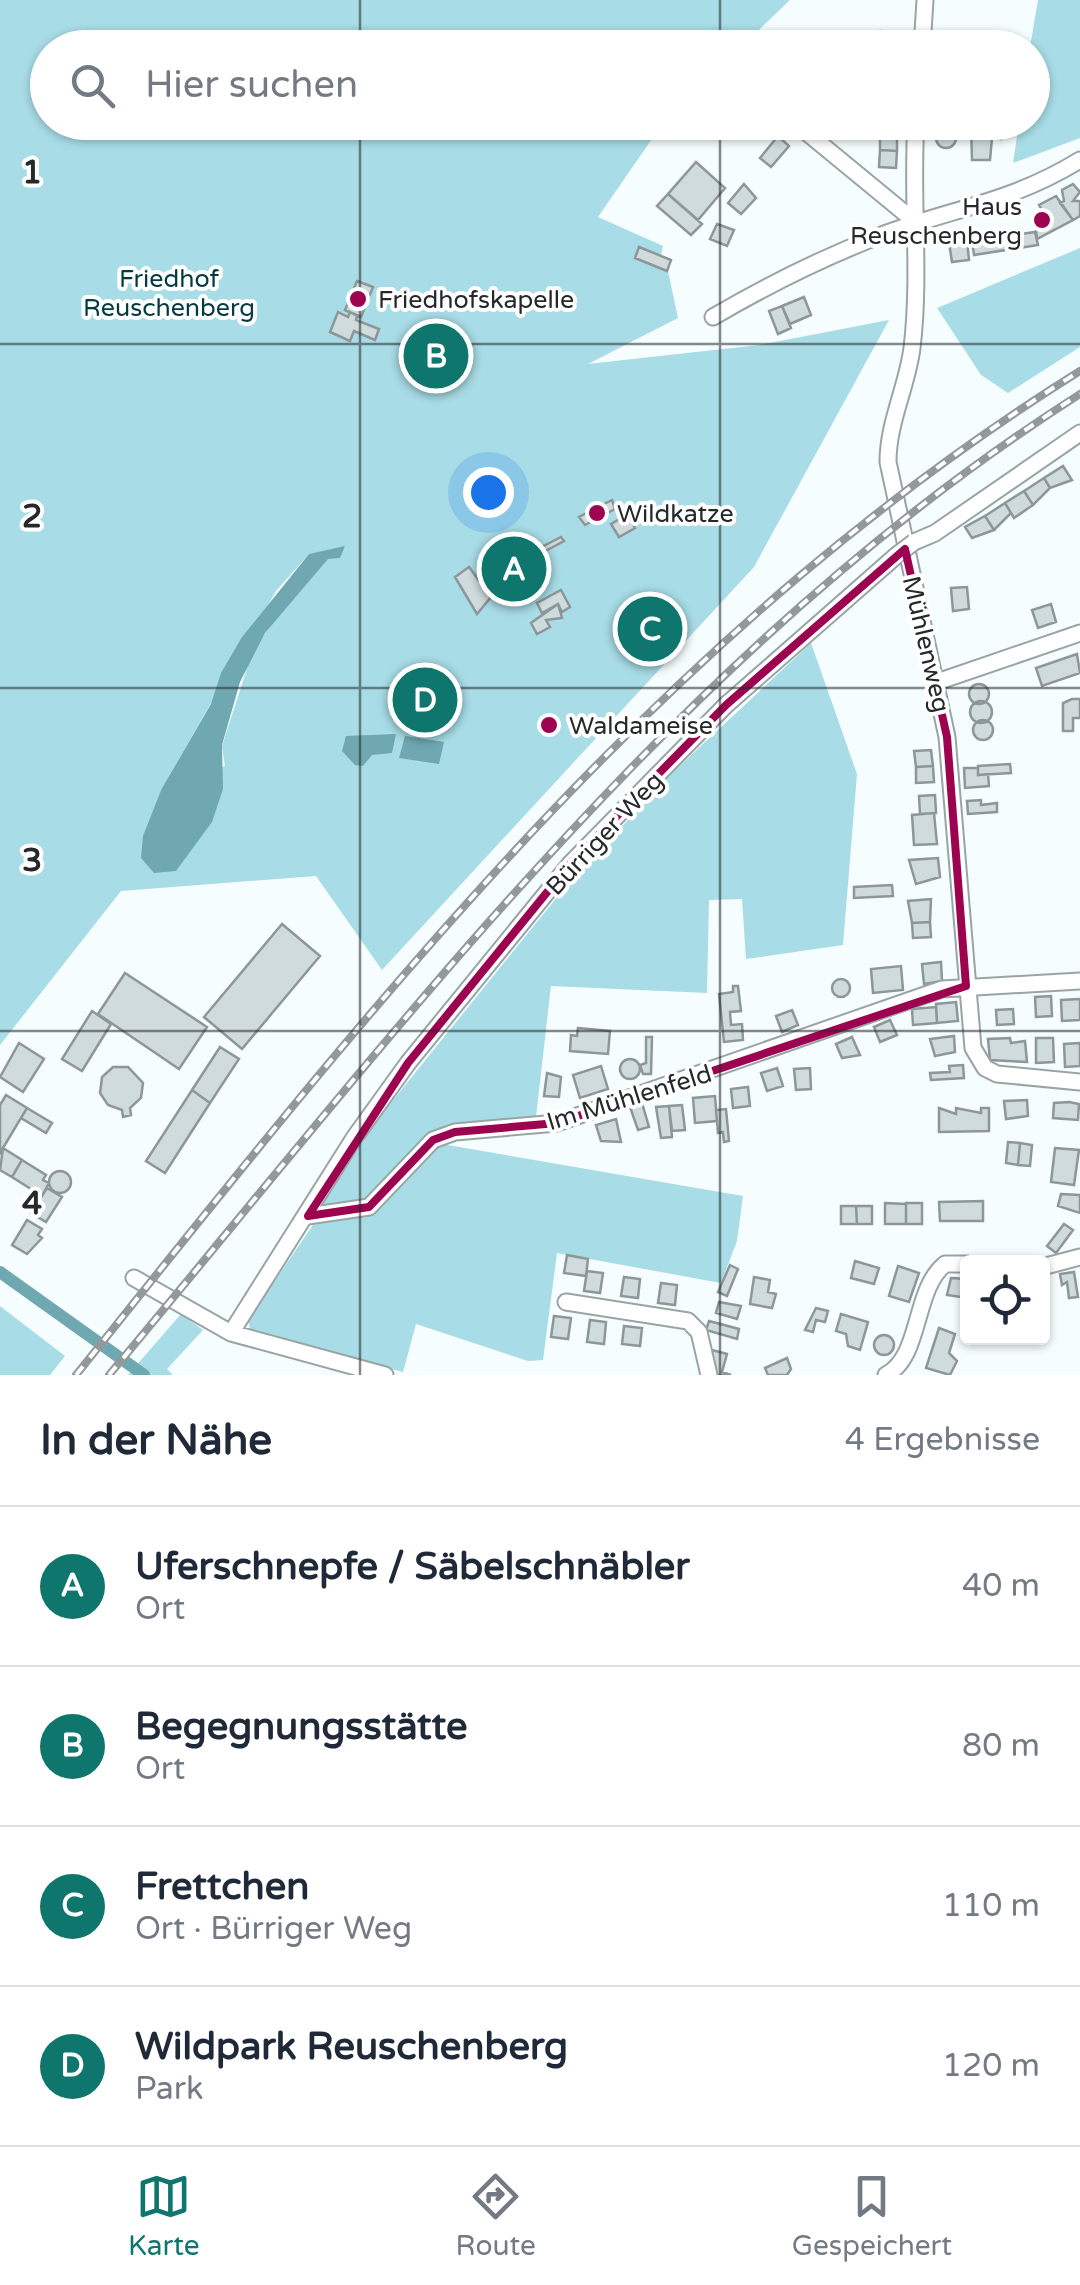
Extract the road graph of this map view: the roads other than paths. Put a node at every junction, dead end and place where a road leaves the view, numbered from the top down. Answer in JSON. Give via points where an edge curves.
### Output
{"nodes":[{"id":1,"x":925,"y":0,"type":"edge"},
{"id":2,"x":923,"y":30,"type":"edge"},
{"id":3,"x":816,"y":140,"type":"edge"},
{"id":4,"x":916,"y":140,"type":"edge"},
{"id":5,"x":1080,"y":160,"type":"edge"},
{"id":6,"x":918,"y":224,"type":"junction"},
{"id":7,"x":714,"y":317,"type":"dead end"},
{"id":8,"x":1080,"y":433,"type":"edge"},
{"id":9,"x":1080,"y":633,"type":"edge"},
{"id":10,"x":937,"y":682,"type":"junction"},
{"id":11,"x":1080,"y":981,"type":"edge"},
{"id":12,"x":966,"y":986,"type":"junction"},
{"id":13,"x":1080,"y":1082,"type":"edge"},
{"id":14,"x":308,"y":1216,"type":"junction"},
{"id":15,"x":1080,"y":1257,"type":"edge"},
{"id":16,"x":960,"y":1264,"type":"edge"},
{"id":17,"x":1050,"y":1265,"type":"edge"},
{"id":18,"x":134,"y":1278,"type":"dead end"},
{"id":19,"x":566,"y":1302,"type":"dead end"},
{"id":20,"x":231,"y":1333,"type":"junction"},
{"id":21,"x":385,"y":1375,"type":"edge"},
{"id":22,"x":709,"y":1375,"type":"edge"},
{"id":23,"x":888,"y":1375,"type":"edge"}],
"edges":[{"from":1,"to":2,"type":"street"},
{"from":3,"to":6,"type":"street"},
{"from":4,"to":6,"type":"street","name":"Mühlenweg"},
{"from":5,"to":6,"type":"street","via":[[1017,195]]},
{"from":6,"to":7,"type":"street","via":[[760,290]]},
{"from":6,"to":10,"type":"street","name":"Mühlenweg","via":[[912,350],[890,427],[888,462]]},
{"from":8,"to":14,"type":"street","name":"Bürriger Weg","bridge":true,"via":[[914,542],[726,705],[570,864],[408,1063]]},
{"from":9,"to":10,"type":"street"},
{"from":10,"to":12,"type":"street","name":"Mühlenweg"},
{"from":11,"to":12,"type":"street","name":"Im Mühlenfeld"},
{"from":12,"to":13,"type":"street","name":"Mühlenweg","via":[[972,1048],[986,1068],[1009,1077]]},
{"from":12,"to":14,"type":"street","name":"Im Mühlenfeld","via":[[895,1004],[557,1123],[455,1132],[433,1140],[369,1207]]},
{"from":14,"to":20,"type":"street","name":"Bürriger Weg"},
{"from":15,"to":17,"type":"street"},
{"from":16,"to":23,"type":"street","via":[[945,1264],[934,1276]]},
{"from":18,"to":20,"type":"street"},
{"from":19,"to":22,"type":"street","via":[[688,1321],[698,1332]]},
{"from":20,"to":21,"type":"street"}]}
